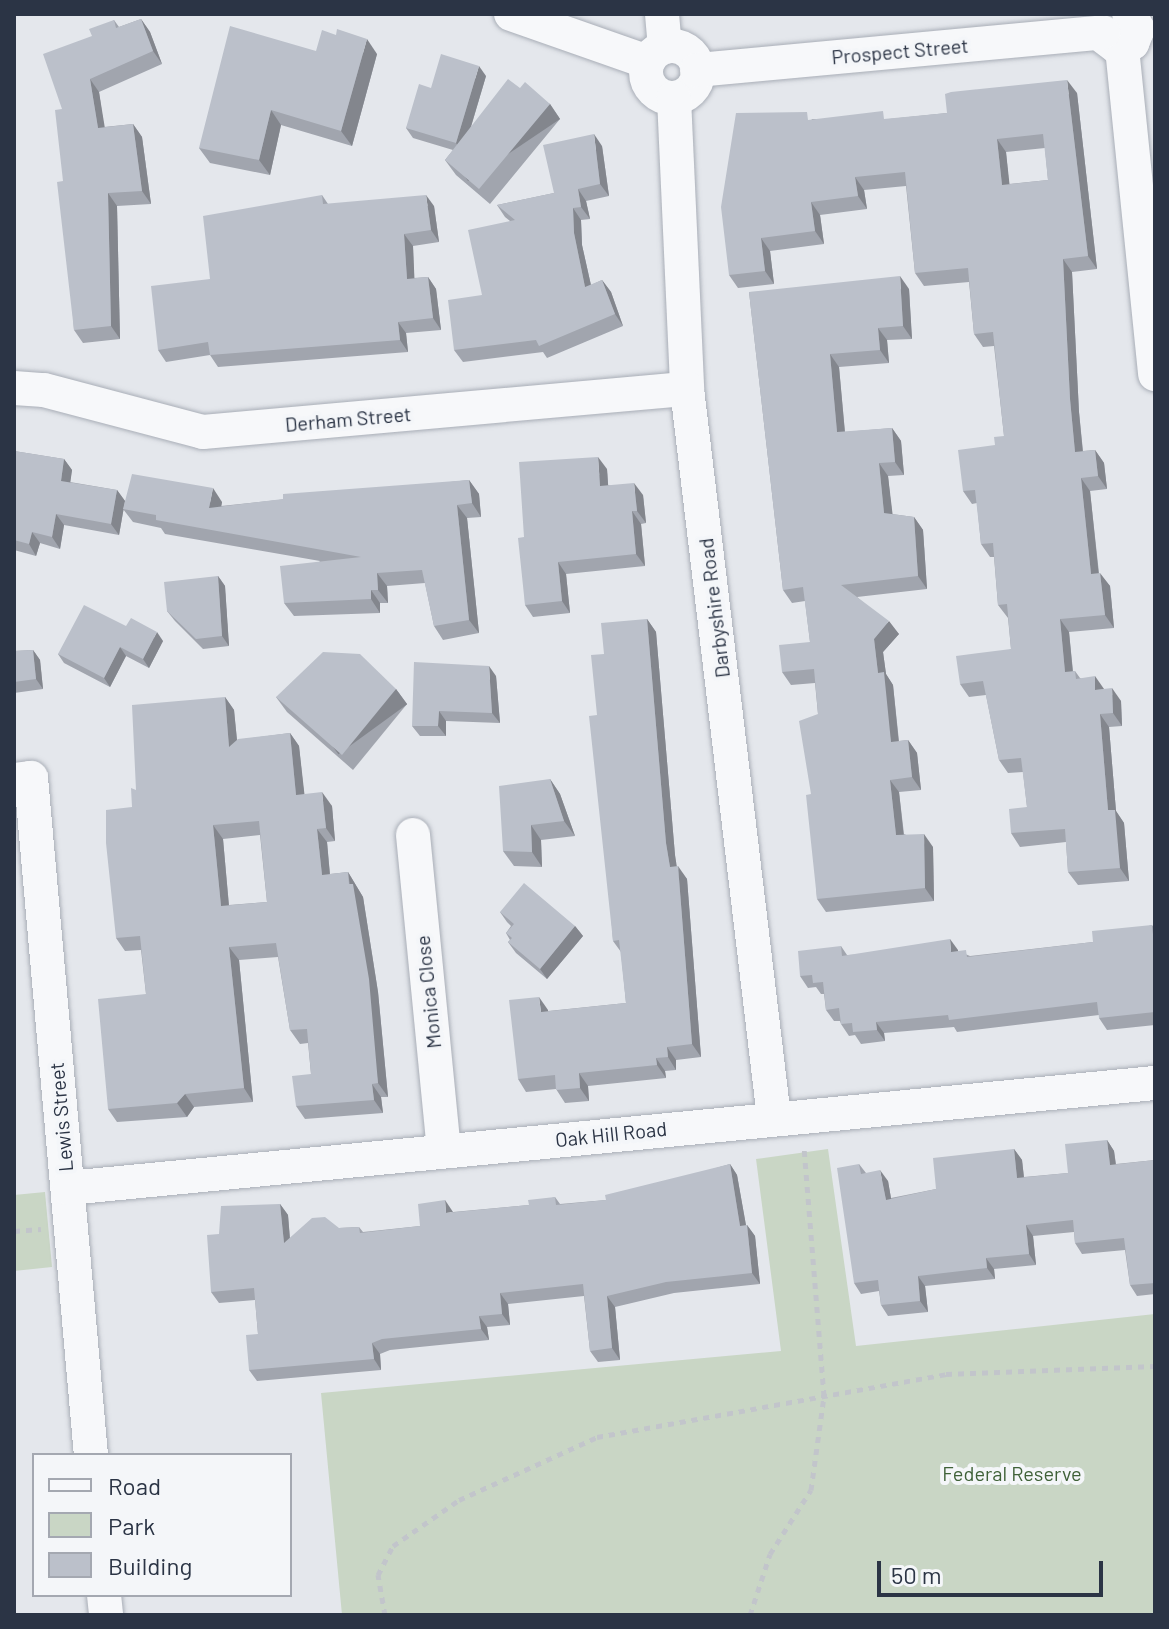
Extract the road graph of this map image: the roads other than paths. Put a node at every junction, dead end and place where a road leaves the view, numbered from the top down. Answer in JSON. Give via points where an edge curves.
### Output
{"nodes":[{"id":1,"x":511,"y":14,"type":"edge"},
{"id":2,"x":1127,"y":27,"type":"edge"},
{"id":3,"x":658,"y":41,"type":"edge"},
{"id":4,"x":697,"y":70,"type":"junction"},
{"id":5,"x":674,"y":98,"type":"junction"},
{"id":6,"x":1155,"y":374,"type":"edge"},
{"id":7,"x":14,"y":388,"type":"edge"},
{"id":8,"x":687,"y":389,"type":"junction"},
{"id":9,"x":22,"y":779,"type":"edge"},
{"id":10,"x":413,"y":835,"type":"dead end"},
{"id":11,"x":1155,"y":1083,"type":"edge"},
{"id":12,"x":788,"y":1117,"type":"junction"},
{"id":13,"x":444,"y":1150,"type":"junction"},
{"id":14,"x":68,"y":1188,"type":"junction"},
{"id":15,"x":91,"y":1453,"type":"edge"}],
"edges":[{"from":1,"to":3,"type":"street"},
{"from":2,"to":4,"type":"street","name":"Prospect Street"},
{"from":2,"to":6,"type":"street"},
{"from":3,"to":4,"type":"street","via":[[685,50]]},
{"from":3,"to":5,"type":"street","via":[[646,77],[653,90]]},
{"from":4,"to":5,"type":"street","via":[[689,91]]},
{"from":5,"to":8,"type":"street","name":"Darbyshire Road"},
{"from":7,"to":8,"type":"street","name":"Derham Street","via":[[44,390],[203,432]]},
{"from":8,"to":12,"type":"street","name":"Darbyshire Road"},
{"from":9,"to":14,"type":"street","name":"Lewis Street"},
{"from":10,"to":13,"type":"street","name":"Monica Close"},
{"from":11,"to":12,"type":"street","name":"Oak Hill Road"},
{"from":12,"to":13,"type":"street","name":"Oak Hill Road"},
{"from":13,"to":14,"type":"street","name":"Oak Hill Road"},
{"from":14,"to":15,"type":"street","name":"Lewis Street"}]}
